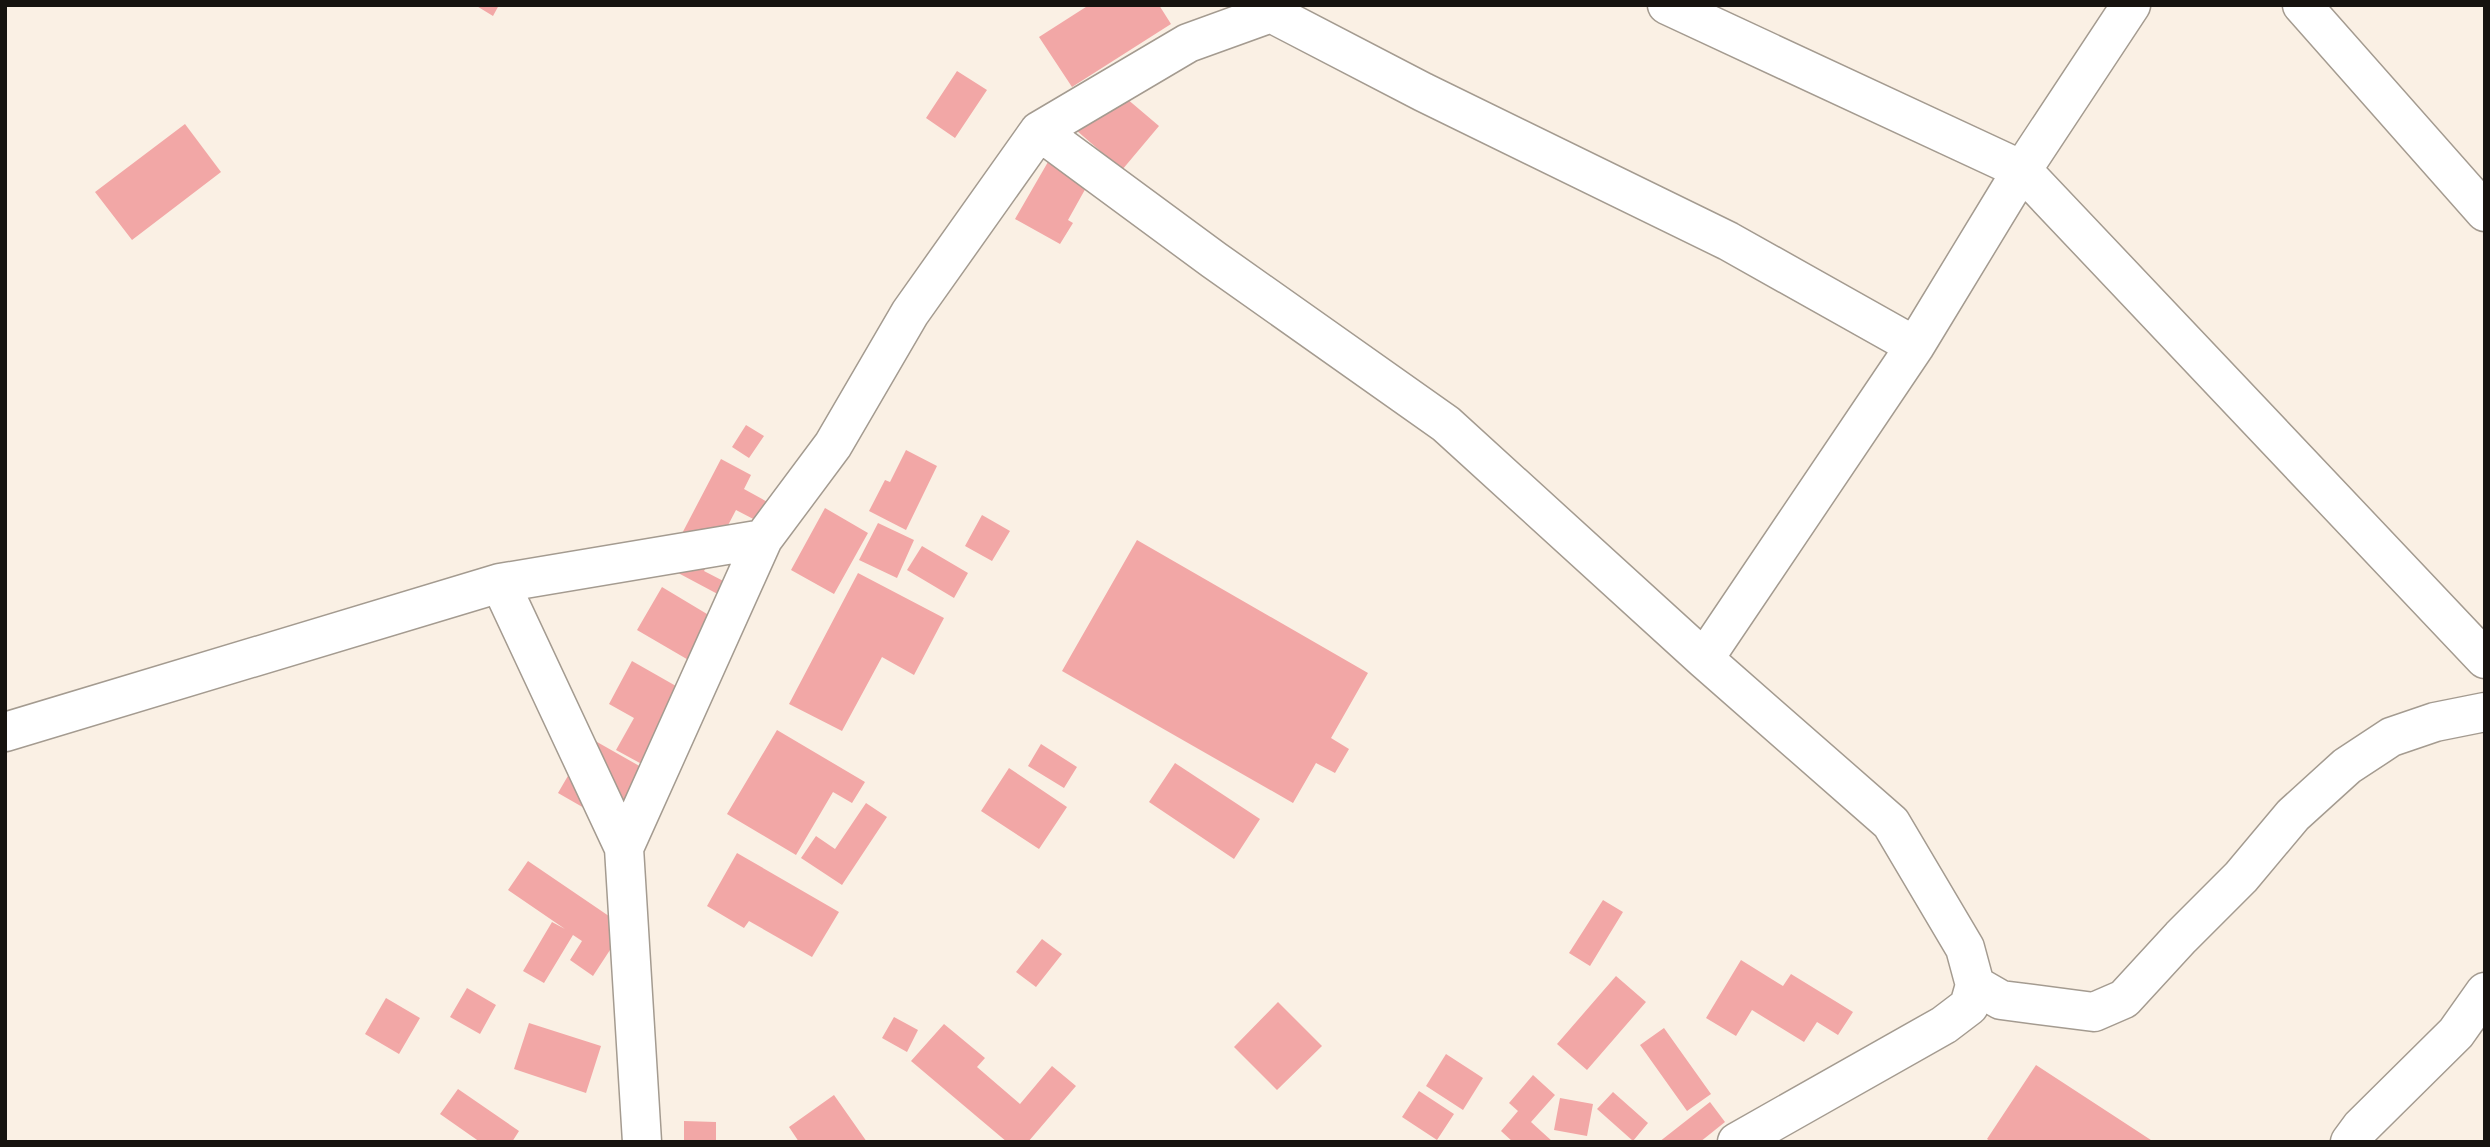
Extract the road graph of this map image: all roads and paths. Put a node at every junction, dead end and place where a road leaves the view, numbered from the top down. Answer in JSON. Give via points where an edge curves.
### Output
{"nodes":[{"id":1,"x":1668,"y":5,"type":"edge"},
{"id":2,"x":2131,"y":5,"type":"edge"},
{"id":3,"x":2302,"y":5,"type":"edge"},
{"id":4,"x":1277,"y":9,"type":"edge"},
{"id":5,"x":1039,"y":131,"type":"junction"},
{"id":6,"x":2022,"y":170,"type":"junction"},
{"id":7,"x":2485,"y":212,"type":"edge"},
{"id":8,"x":1916,"y":346,"type":"junction"},
{"id":9,"x":763,"y":539,"type":"junction"},
{"id":10,"x":500,"y":583,"type":"junction"},
{"id":11,"x":1704,"y":659,"type":"junction"},
{"id":12,"x":2485,"y":659,"type":"edge"},
{"id":13,"x":2485,"y":712,"type":"edge"},
{"id":14,"x":5,"y":732,"type":"edge"},
{"id":15,"x":624,"y":848,"type":"junction"},
{"id":16,"x":1975,"y":985,"type":"junction"},
{"id":17,"x":2485,"y":992,"type":"edge"},
{"id":18,"x":642,"y":1142,"type":"edge"},
{"id":19,"x":1737,"y":1142,"type":"edge"},
{"id":20,"x":2350,"y":1142,"type":"edge"}],
"edges":[{"from":1,"to":6,"type":"street"},
{"from":2,"to":6,"type":"street"},
{"from":3,"to":7,"type":"street"},
{"from":4,"to":5,"type":"street","via":[[1188,43]]},
{"from":4,"to":8,"type":"street","via":[[1423,92],[1728,241]]},
{"from":5,"to":9,"type":"street","via":[[910,313],[833,445]]},
{"from":5,"to":11,"type":"street","via":[[1446,424]]},
{"from":6,"to":8,"type":"street"},
{"from":6,"to":12,"type":"street"},
{"from":8,"to":11,"type":"street"},
{"from":9,"to":10,"type":"street"},
{"from":9,"to":15,"type":"street"},
{"from":10,"to":14,"type":"street"},
{"from":10,"to":15,"type":"street"},
{"from":11,"to":16,"type":"street","via":[[1891,823],[1965,948]]},
{"from":13,"to":16,"type":"street","via":[[2392,737],[2347,766],[2293,815],[2241,877],[2124,999],[2094,1012],[2001,1000]]},
{"from":15,"to":18,"type":"street"},
{"from":16,"to":19,"type":"street","via":[[1969,1006],[1944,1025]]},
{"from":17,"to":20,"type":"street","via":[[2456,1033]]}]}
